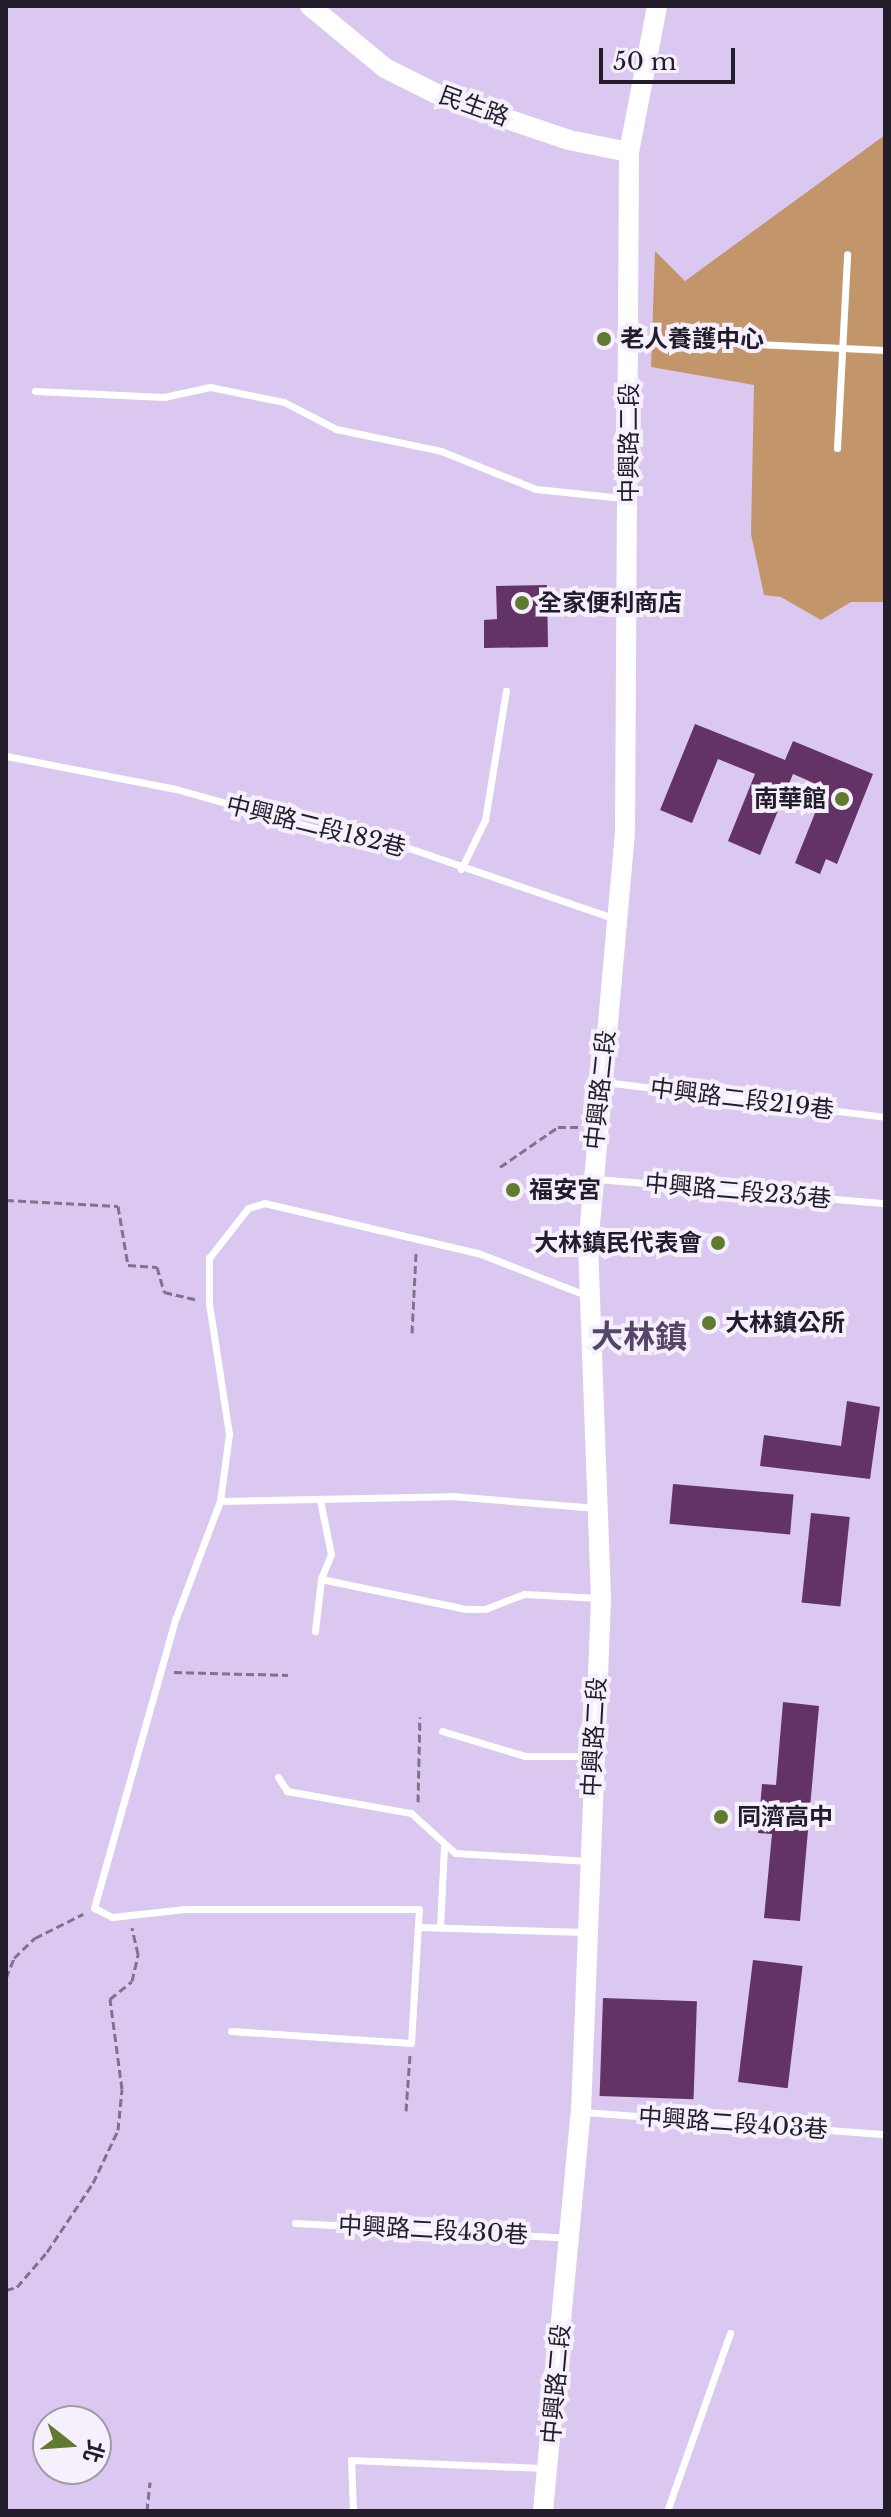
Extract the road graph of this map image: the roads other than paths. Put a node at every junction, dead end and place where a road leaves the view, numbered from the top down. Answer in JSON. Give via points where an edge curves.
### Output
{"nodes":[{"id":1,"x":310,"y":6,"type":"edge"},
{"id":2,"x":320,"y":6,"type":"edge"},
{"id":3,"x":657,"y":6,"type":"edge"},
{"id":4,"x":332,"y":30,"type":"junction"},
{"id":5,"x":629,"y":152,"type":"junction"},
{"id":6,"x":847,"y":254,"type":"dead end"},
{"id":7,"x":629,"y":338,"type":"junction"},
{"id":8,"x":842,"y":348,"type":"junction"},
{"id":9,"x":885,"y":350,"type":"edge"},
{"id":10,"x":35,"y":391,"type":"dead end"},
{"id":11,"x":837,"y":448,"type":"dead end"},
{"id":12,"x":629,"y":498,"type":"junction"},
{"id":13,"x":506,"y":691,"type":"dead end"},
{"id":14,"x":6,"y":756,"type":"edge"},
{"id":15,"x":461,"y":869,"type":"junction"},
{"id":16,"x":619,"y":920,"type":"junction"},
{"id":17,"x":599,"y":1082,"type":"junction"},
{"id":18,"x":885,"y":1117,"type":"edge"},
{"id":19,"x":590,"y":1179,"type":"junction"},
{"id":20,"x":885,"y":1203,"type":"edge"},
{"id":21,"x":588,"y":1296,"type":"junction"},
{"id":22,"x":320,"y":1500,"type":"junction"},
{"id":23,"x":220,"y":1501,"type":"junction"},
{"id":24,"x":599,"y":1508,"type":"junction"},
{"id":25,"x":321,"y":1579,"type":"junction"},
{"id":26,"x":601,"y":1598,"type":"junction"},
{"id":27,"x":315,"y":1631,"type":"dead end"},
{"id":28,"x":442,"y":1731,"type":"dead end"},
{"id":29,"x":593,"y":1756,"type":"junction"},
{"id":30,"x":278,"y":1777,"type":"dead end"},
{"id":31,"x":444,"y":1847,"type":"junction"},
{"id":32,"x":589,"y":1861,"type":"junction"},
{"id":33,"x":419,"y":1927,"type":"junction"},
{"id":34,"x":440,"y":1928,"type":"junction"},
{"id":35,"x":585,"y":1932,"type":"junction"},
{"id":36,"x":231,"y":2031,"type":"dead end"},
{"id":37,"x":581,"y":2112,"type":"junction"},
{"id":38,"x":885,"y":2134,"type":"edge"},
{"id":39,"x":295,"y":2223,"type":"dead end"},
{"id":40,"x":570,"y":2238,"type":"junction"},
{"id":41,"x":730,"y":2333,"type":"dead end"},
{"id":42,"x":548,"y":2468,"type":"junction"},
{"id":43,"x":353,"y":2511,"type":"edge"},
{"id":44,"x":543,"y":2511,"type":"edge"},
{"id":45,"x":667,"y":2511,"type":"edge"}],
"edges":[{"from":1,"to":4,"type":"main road","name":"民生路"},
{"from":2,"to":4,"type":"main road","name":"民生路"},
{"from":3,"to":5,"type":"main road","name":"中興路二段"},
{"from":4,"to":5,"type":"main road","name":"民生路","via":[[385,68],[445,98],[569,140]]},
{"from":5,"to":7,"type":"main road","name":"中興路二段"},
{"from":6,"to":8,"type":"lane"},
{"from":7,"to":8,"type":"lane"},
{"from":7,"to":12,"type":"main road","name":"中興路二段"},
{"from":8,"to":9,"type":"lane"},
{"from":8,"to":11,"type":"lane"},
{"from":10,"to":12,"type":"lane","via":[[164,397],[210,387],[284,402],[336,429],[441,451],[536,489]]},
{"from":12,"to":16,"type":"main road","name":"中興路二段"},
{"from":13,"to":15,"type":"lane","via":[[485,820]]},
{"from":14,"to":15,"type":"lane","name":"中興路二段182巷","via":[[176,789],[314,828],[394,843]]},
{"from":15,"to":16,"type":"lane","name":"中興路二段182巷"},
{"from":16,"to":17,"type":"main road","name":"中興路二段"},
{"from":17,"to":18,"type":"lane","name":"中興路二段219巷"},
{"from":17,"to":19,"type":"main road","name":"中興路二段"},
{"from":19,"to":20,"type":"lane","name":"中興路二段235巷"},
{"from":19,"to":21,"type":"main road","name":"中興路二段"},
{"from":21,"to":23,"type":"lane","via":[[478,1253],[255,1204],[209,1258],[209,1303],[229,1434]]},
{"from":21,"to":24,"type":"main road","name":"中興路二段"},
{"from":22,"to":23,"type":"lane"},
{"from":22,"to":24,"type":"lane","via":[[451,1496]]},
{"from":22,"to":25,"type":"lane","via":[[331,1554]]},
{"from":23,"to":33,"type":"lane","via":[[175,1620],[94,1908],[112,1917],[185,1909],[419,1909]]},
{"from":24,"to":26,"type":"main road","name":"中興路二段"},
{"from":25,"to":26,"type":"lane","via":[[466,1609],[485,1609],[524,1594]]},
{"from":25,"to":27,"type":"lane"},
{"from":26,"to":29,"type":"main road","name":"中興路二段"},
{"from":28,"to":29,"type":"lane","via":[[525,1756]]},
{"from":29,"to":32,"type":"main road","name":"中興路二段"},
{"from":30,"to":31,"type":"lane","via":[[287,1791],[418,1818]]},
{"from":31,"to":32,"type":"lane","via":[[455,1853]]},
{"from":31,"to":34,"type":"lane"},
{"from":32,"to":35,"type":"main road","name":"中興路二段"},
{"from":33,"to":34,"type":"lane"},
{"from":33,"to":36,"type":"lane","via":[[411,2043]]},
{"from":34,"to":35,"type":"lane"},
{"from":35,"to":37,"type":"main road","name":"中興路二段"},
{"from":37,"to":38,"type":"lane","name":"中興路二段403巷"},
{"from":37,"to":40,"type":"main road","name":"中興路二段"},
{"from":39,"to":40,"type":"lane","name":"中興路二段430巷"},
{"from":40,"to":42,"type":"main road","name":"中興路二段"},
{"from":41,"to":45,"type":"lane"},
{"from":42,"to":43,"type":"lane","via":[[351,2460]]},
{"from":42,"to":44,"type":"main road","name":"中興路二段"}]}
